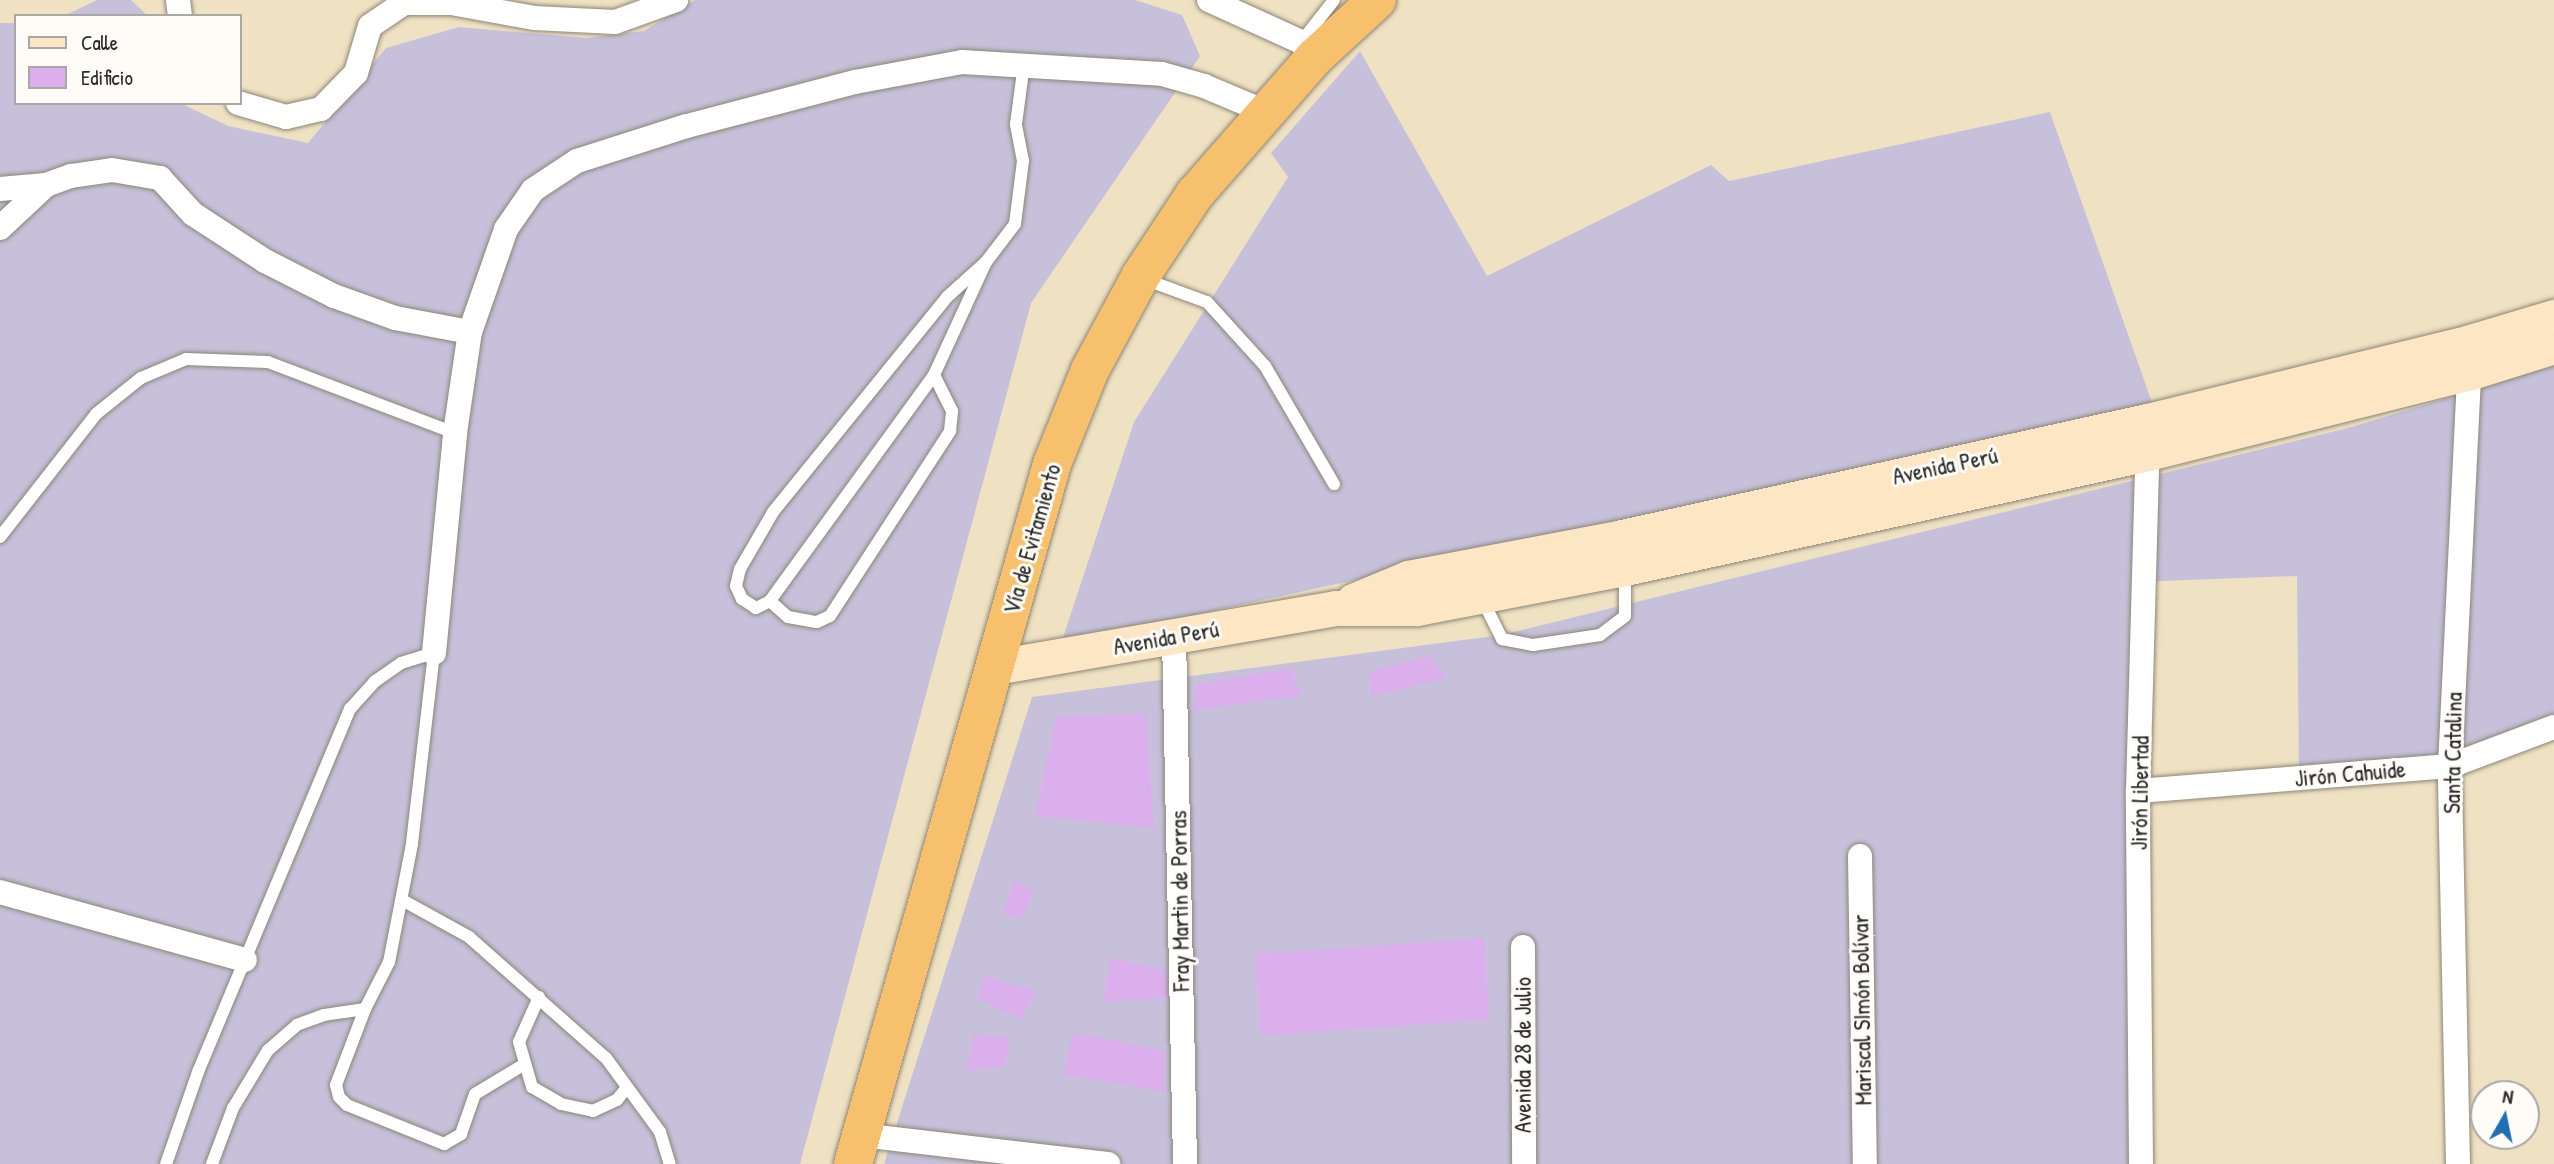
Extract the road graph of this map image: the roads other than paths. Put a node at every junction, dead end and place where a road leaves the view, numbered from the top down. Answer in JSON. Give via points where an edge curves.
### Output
{"nodes":[{"id":1,"x":676,"y":0,"type":"edge"},
{"id":2,"x":1209,"y":0,"type":"edge"},
{"id":3,"x":1334,"y":0,"type":"edge"},
{"id":4,"x":1377,"y":0,"type":"edge"},
{"id":5,"x":1308,"y":50,"type":"junction"},
{"id":6,"x":1024,"y":64,"type":"junction"},
{"id":7,"x":242,"y":104,"type":"edge"},
{"id":8,"x":1266,"y":112,"type":"junction"},
{"id":9,"x":46,"y":185,"type":"junction"},
{"id":10,"x":0,"y":189,"type":"edge"},
{"id":11,"x":0,"y":228,"type":"edge"},
{"id":12,"x":986,"y":262,"type":"junction"},
{"id":13,"x":1140,"y":277,"type":"junction"},
{"id":14,"x":2554,"y":317,"type":"edge"},
{"id":15,"x":470,"y":332,"type":"junction"},
{"id":16,"x":2554,"y":346,"type":"edge"},
{"id":17,"x":2470,"y":357,"type":"junction"},
{"id":18,"x":934,"y":375,"type":"junction"},
{"id":19,"x":455,"y":433,"type":"junction"},
{"id":20,"x":2148,"y":437,"type":"junction"},
{"id":21,"x":1334,"y":484,"type":"dead end"},
{"id":22,"x":0,"y":537,"type":"edge"},
{"id":23,"x":1623,"y":552,"type":"junction"},
{"id":24,"x":1481,"y":579,"type":"junction"},
{"id":25,"x":770,"y":601,"type":"junction"},
{"id":26,"x":1174,"y":637,"type":"junction"},
{"id":27,"x":434,"y":653,"type":"junction"},
{"id":28,"x":995,"y":667,"type":"junction"},
{"id":29,"x":2554,"y":727,"type":"edge"},
{"id":30,"x":2450,"y":766,"type":"junction"},
{"id":31,"x":2138,"y":791,"type":"junction"},
{"id":32,"x":1860,"y":856,"type":"dead end"},
{"id":33,"x":0,"y":892,"type":"edge"},
{"id":34,"x":402,"y":900,"type":"junction"},
{"id":35,"x":1523,"y":947,"type":"dead end"},
{"id":36,"x":245,"y":960,"type":"junction"},
{"id":37,"x":539,"y":997,"type":"junction"},
{"id":38,"x":365,"y":1009,"type":"junction"},
{"id":39,"x":523,"y":1065,"type":"junction"},
{"id":40,"x":627,"y":1087,"type":"junction"},
{"id":41,"x":857,"y":1150,"type":"edge"},
{"id":42,"x":166,"y":1164,"type":"edge"},
{"id":43,"x":212,"y":1164,"type":"edge"},
{"id":44,"x":670,"y":1164,"type":"edge"},
{"id":45,"x":1108,"y":1164,"type":"edge"},
{"id":46,"x":1185,"y":1164,"type":"edge"},
{"id":47,"x":1524,"y":1164,"type":"edge"},
{"id":48,"x":1865,"y":1164,"type":"edge"},
{"id":49,"x":2141,"y":1164,"type":"edge"},
{"id":50,"x":2458,"y":1164,"type":"edge"}],
"edges":[{"from":1,"to":7,"type":"street","via":[[615,22],[534,18],[451,3],[404,3],[370,26],[356,72],[321,110],[286,117]]},
{"from":2,"to":5,"type":"street"},
{"from":3,"to":5,"type":"lane"},
{"from":4,"to":5,"type":"highway","name":"Vía de Evitamiento"},
{"from":5,"to":8,"type":"highway","name":"Vía de Evitamiento"},
{"from":6,"to":8,"type":"street","via":[[1162,75],[1204,86]]},
{"from":6,"to":12,"type":"lane","via":[[1016,124],[1024,161],[1015,224]]},
{"from":6,"to":15,"type":"street","via":[[962,62],[855,82],[687,126],[577,161],[533,190],[506,229]]},
{"from":8,"to":13,"type":"highway","name":"Vía de Evitamiento","via":[[1195,194]]},
{"from":9,"to":10,"type":"street"},
{"from":9,"to":11,"type":"street"},
{"from":9,"to":15,"type":"street","via":[[112,170],[160,178],[193,214],[265,261],[334,296],[395,318]]},
{"from":12,"to":18,"type":"lane"},
{"from":12,"to":25,"type":"lane","via":[[947,297],[812,461],[746,551],[736,586],[742,599],[756,608]]},
{"from":13,"to":21,"type":"lane","via":[[1206,302],[1265,366]]},
{"from":13,"to":28,"type":"highway","name":"Vía de Evitamiento","via":[[1090,370],[1052,464]]},
{"from":14,"to":17,"type":"main road","name":"Avenida Perú"},
{"from":15,"to":19,"type":"street"},
{"from":16,"to":17,"type":"main road","name":"Avenida Perú"},
{"from":17,"to":20,"type":"main road","name":"Avenida Perú"},
{"from":17,"to":30,"type":"street","name":"Santa Catalina"},
{"from":18,"to":25,"type":"lane"},
{"from":18,"to":25,"type":"lane","via":[[952,411],[950,431],[830,616],[817,622],[788,617]]},
{"from":19,"to":22,"type":"lane","via":[[268,362],[186,359],[141,377],[96,414]]},
{"from":19,"to":27,"type":"street"},
{"from":20,"to":23,"type":"main road","name":"Avenida Perú"},
{"from":20,"to":31,"type":"street","name":"Jirón Libertad"},
{"from":23,"to":24,"type":"main road","name":"Avenida Perú"},
{"from":23,"to":24,"type":"lane","via":[[1625,616],[1600,635],[1533,645],[1502,639],[1484,611]]},
{"from":24,"to":26,"type":"main road","name":"Avenida Perú","via":[[1408,578],[1336,608]]},
{"from":26,"to":28,"type":"main road","name":"Avenida Perú"},
{"from":26,"to":46,"type":"street","name":"Fray Martin de Porras"},
{"from":27,"to":34,"type":"lane"},
{"from":27,"to":36,"type":"lane","via":[[401,663],[374,682],[350,709]]},
{"from":28,"to":41,"type":"highway","name":"Vía de Evitamiento"},
{"from":29,"to":30,"type":"street","name":"Jirón Cahuide"},
{"from":30,"to":31,"type":"street","name":"Jirón Cahuide"},
{"from":30,"to":50,"type":"street","name":"Santa Catalina"},
{"from":31,"to":49,"type":"street","name":"Jirón Libertad"},
{"from":32,"to":48,"type":"street","name":"Mariscal SImón Bolívar"},
{"from":33,"to":36,"type":"street"},
{"from":34,"to":37,"type":"lane","via":[[469,937]]},
{"from":34,"to":38,"type":"lane","via":[[389,962]]},
{"from":35,"to":47,"type":"street","name":"Avenida 28 de Julio"},
{"from":36,"to":42,"type":"lane"},
{"from":37,"to":39,"type":"lane","via":[[519,1042]]},
{"from":37,"to":40,"type":"lane","via":[[606,1059]]},
{"from":38,"to":39,"type":"lane","via":[[336,1085],[339,1097],[347,1105],[444,1143],[461,1134],[480,1089]]},
{"from":38,"to":43,"type":"lane","via":[[324,1015],[297,1025],[268,1050],[233,1108]]},
{"from":39,"to":40,"type":"lane","via":[[532,1087],[561,1104],[593,1111],[617,1100]]},
{"from":40,"to":44,"type":"lane","via":[[660,1132]]},
{"from":41,"to":45,"type":"street"}]}
